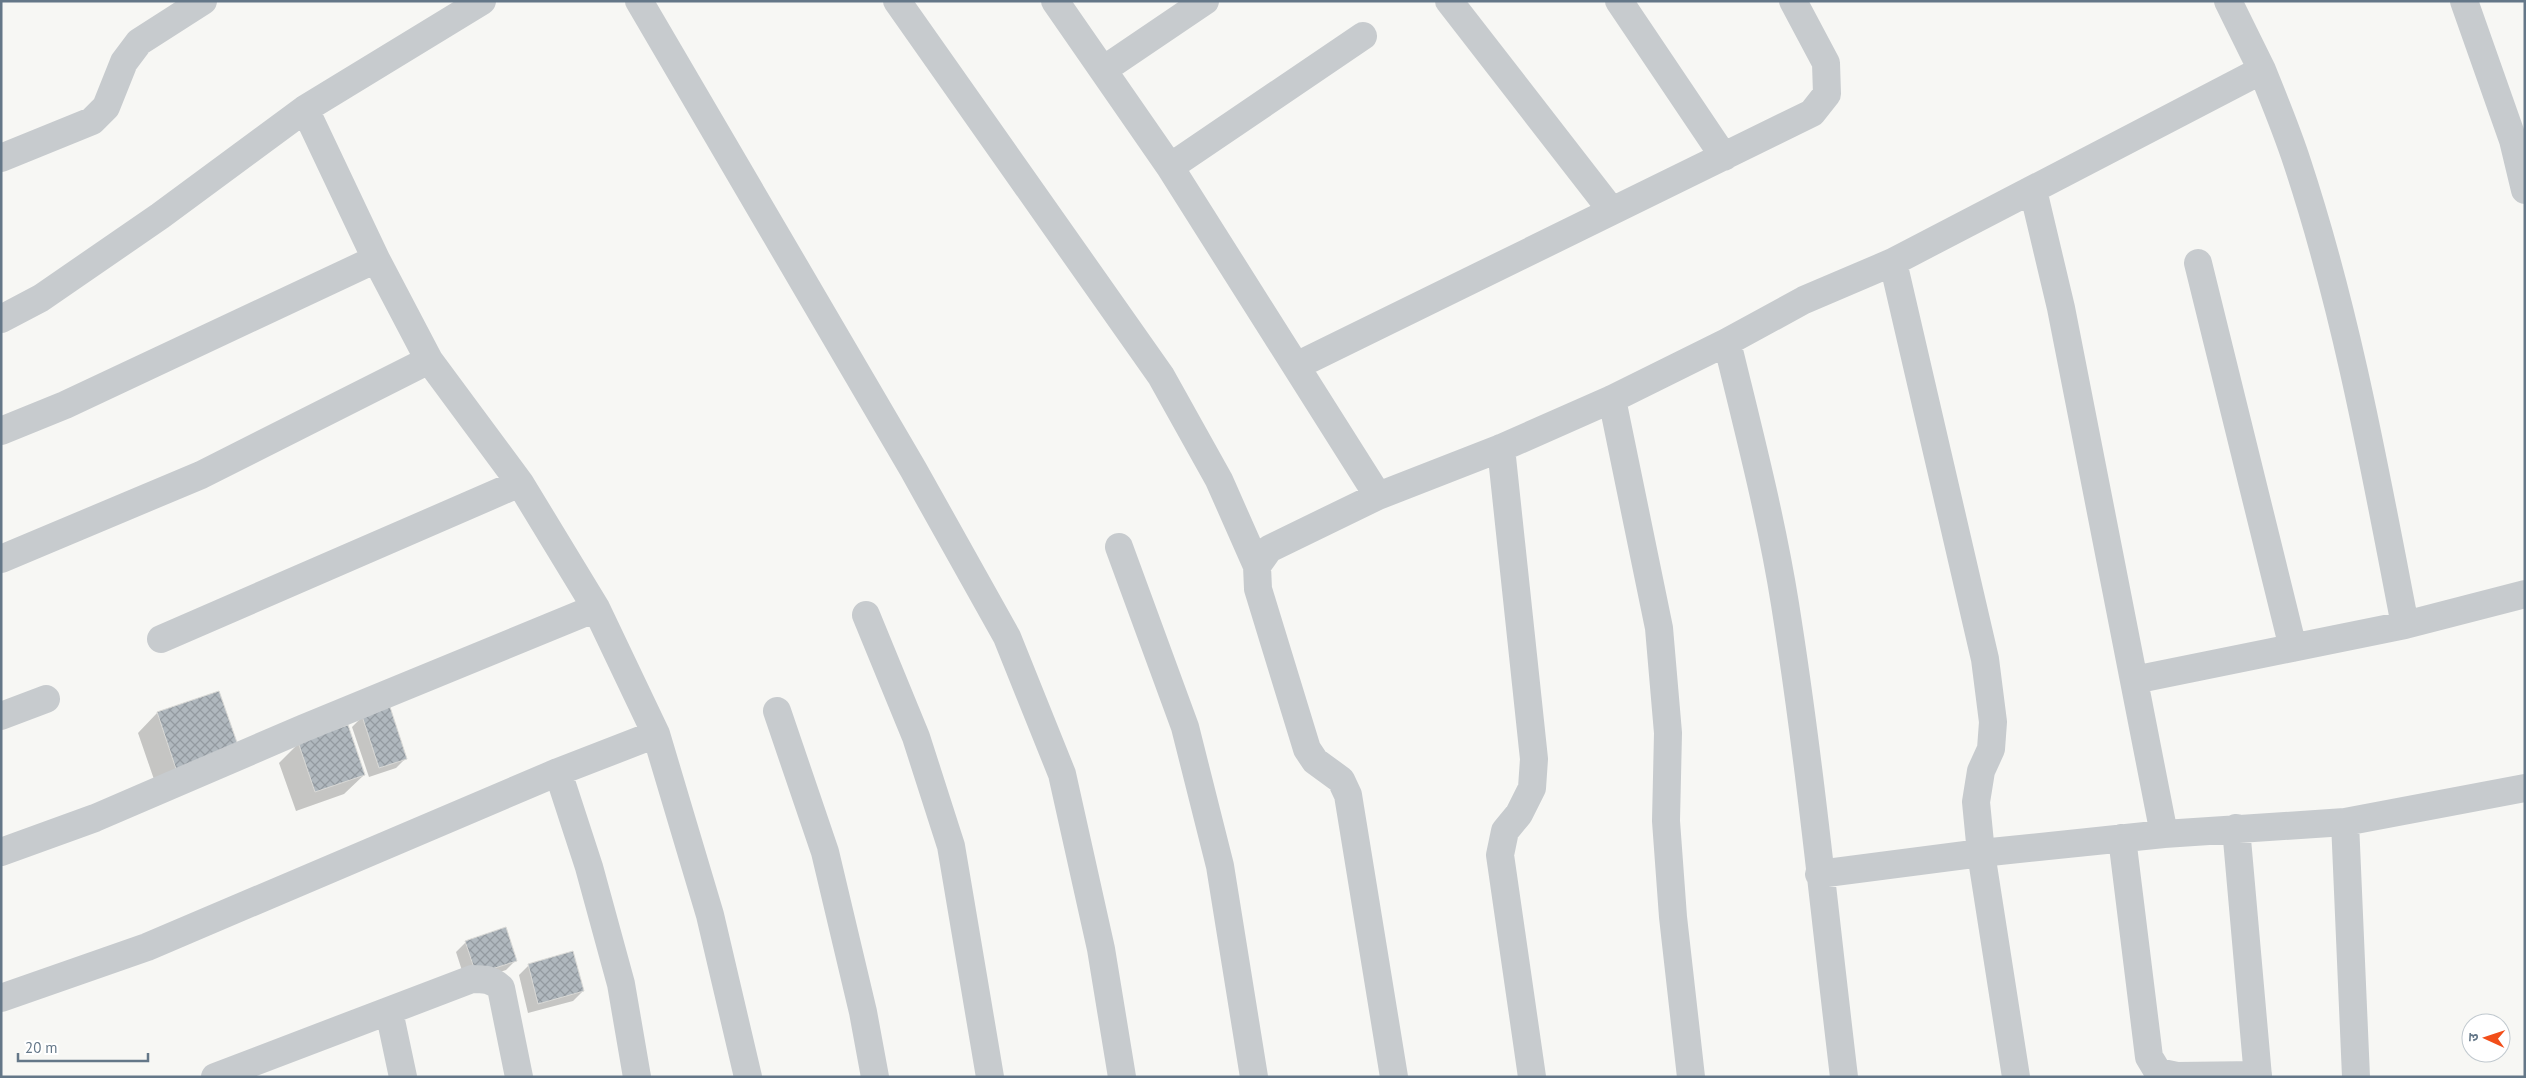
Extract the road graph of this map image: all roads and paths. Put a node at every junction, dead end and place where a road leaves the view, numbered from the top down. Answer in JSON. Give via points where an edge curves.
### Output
{"nodes":[{"id":1,"x":202,"y":1,"type":"edge"},
{"id":2,"x":482,"y":1,"type":"edge"},
{"id":3,"x":639,"y":1,"type":"edge"},
{"id":4,"x":897,"y":1,"type":"edge"},
{"id":5,"x":1055,"y":1,"type":"edge"},
{"id":6,"x":1205,"y":1,"type":"edge"},
{"id":7,"x":1449,"y":1,"type":"edge"},
{"id":8,"x":1619,"y":1,"type":"edge"},
{"id":9,"x":1793,"y":1,"type":"edge"},
{"id":10,"x":2228,"y":1,"type":"edge"},
{"id":11,"x":2464,"y":1,"type":"edge"},
{"id":12,"x":1363,"y":36,"type":"dead end"},
{"id":13,"x":1103,"y":70,"type":"junction"},
{"id":14,"x":2262,"y":70,"type":"junction"},
{"id":15,"x":305,"y":109,"type":"junction"},
{"id":16,"x":1724,"y":157,"type":"junction"},
{"id":17,"x":1,"y":158,"type":"edge"},
{"id":18,"x":1170,"y":167,"type":"junction"},
{"id":19,"x":2033,"y":190,"type":"junction"},
{"id":20,"x":2525,"y":190,"type":"edge"},
{"id":21,"x":1612,"y":211,"type":"junction"},
{"id":22,"x":376,"y":259,"type":"junction"},
{"id":23,"x":1893,"y":262,"type":"junction"},
{"id":24,"x":2198,"y":263,"type":"dead end"},
{"id":25,"x":1,"y":319,"type":"edge"},
{"id":26,"x":1727,"y":342,"type":"junction"},
{"id":27,"x":429,"y":360,"type":"junction"},
{"id":28,"x":1296,"y":366,"type":"junction"},
{"id":29,"x":1612,"y":399,"type":"junction"},
{"id":30,"x":1,"y":431,"type":"edge"},
{"id":31,"x":1501,"y":448,"type":"junction"},
{"id":32,"x":520,"y":483,"type":"junction"},
{"id":33,"x":1378,"y":496,"type":"junction"},
{"id":34,"x":1119,"y":547,"type":"dead end"},
{"id":35,"x":1,"y":559,"type":"edge"},
{"id":36,"x":1257,"y":566,"type":"junction"},
{"id":37,"x":2525,"y":594,"type":"edge"},
{"id":38,"x":596,"y":608,"type":"junction"},
{"id":39,"x":866,"y":615,"type":"dead end"},
{"id":40,"x":2405,"y":626,"type":"junction"},
{"id":41,"x":160,"y":639,"type":"dead end"},
{"id":42,"x":2293,"y":648,"type":"junction"},
{"id":43,"x":2134,"y":680,"type":"junction"},
{"id":44,"x":46,"y":699,"type":"dead end"},
{"id":45,"x":777,"y":712,"type":"dead end"},
{"id":46,"x":1,"y":716,"type":"edge"},
{"id":47,"x":656,"y":734,"type":"junction"},
{"id":48,"x":558,"y":772,"type":"junction"},
{"id":49,"x":2525,"y":788,"type":"edge"},
{"id":50,"x":2346,"y":822,"type":"junction"},
{"id":51,"x":2236,"y":828,"type":"junction"},
{"id":52,"x":2164,"y":834,"type":"junction"},
{"id":53,"x":2122,"y":838,"type":"junction"},
{"id":54,"x":1,"y":852,"type":"edge"},
{"id":55,"x":1981,"y":853,"type":"junction"},
{"id":56,"x":1819,"y":874,"type":"junction"},
{"id":57,"x":1,"y":998,"type":"edge"},
{"id":58,"x":389,"y":1011,"type":"junction"},
{"id":59,"x":2258,"y":1076,"type":"edge"},
{"id":60,"x":214,"y":1077,"type":"edge"},
{"id":61,"x":403,"y":1077,"type":"edge"},
{"id":62,"x":519,"y":1077,"type":"edge"},
{"id":63,"x":637,"y":1077,"type":"edge"},
{"id":64,"x":748,"y":1077,"type":"edge"},
{"id":65,"x":875,"y":1077,"type":"edge"},
{"id":66,"x":990,"y":1077,"type":"edge"},
{"id":67,"x":1122,"y":1077,"type":"edge"},
{"id":68,"x":1254,"y":1077,"type":"edge"},
{"id":69,"x":1394,"y":1077,"type":"edge"},
{"id":70,"x":1532,"y":1077,"type":"edge"},
{"id":71,"x":1691,"y":1077,"type":"edge"},
{"id":72,"x":1844,"y":1077,"type":"edge"},
{"id":73,"x":2016,"y":1077,"type":"edge"},
{"id":74,"x":2356,"y":1077,"type":"edge"}],
"edges":[{"from":1,"to":17,"type":"street","via":[[139,42],[124,62],[106,107],[92,121]]},
{"from":2,"to":15,"type":"street"},
{"from":3,"to":67,"type":"street","via":[[913,469],[1007,637],[1062,774],[1101,949]]},
{"from":4,"to":36,"type":"street","via":[[1161,376],[1219,480]]},
{"from":5,"to":13,"type":"street"},
{"from":6,"to":13,"type":"street"},
{"from":7,"to":21,"type":"street"},
{"from":8,"to":16,"type":"street"},
{"from":9,"to":16,"type":"street","via":[[1826,63],[1827,94],[1812,113]]},
{"from":10,"to":14,"type":"street"},
{"from":11,"to":20,"type":"street","via":[[2513,140]]},
{"from":12,"to":18,"type":"street"},
{"from":13,"to":18,"type":"street"},
{"from":14,"to":19,"type":"street"},
{"from":14,"to":40,"type":"street","via":[[2297,162],[2340,312],[2370,441]]},
{"from":15,"to":22,"type":"street"},
{"from":15,"to":25,"type":"street","via":[[57,288]]},
{"from":16,"to":21,"type":"street"},
{"from":18,"to":28,"type":"street"},
{"from":19,"to":23,"type":"street"},
{"from":19,"to":43,"type":"street","via":[[2061,308]]},
{"from":21,"to":28,"type":"street"},
{"from":22,"to":27,"type":"street"},
{"from":22,"to":30,"type":"street","via":[[65,405]]},
{"from":23,"to":26,"type":"street","via":[[1804,300]]},
{"from":23,"to":55,"type":"street","via":[[1985,659],[1993,722],[1991,749],[1981,771],[1976,802]]},
{"from":24,"to":42,"type":"street"},
{"from":26,"to":29,"type":"street"},
{"from":26,"to":56,"type":"street","via":[[1785,602],[1808,755]]},
{"from":27,"to":32,"type":"street"},
{"from":27,"to":35,"type":"street","via":[[201,475]]},
{"from":28,"to":33,"type":"street"},
{"from":29,"to":31,"type":"street"},
{"from":29,"to":71,"type":"street","via":[[1659,628],[1668,733],[1666,830]]},
{"from":31,"to":33,"type":"street"},
{"from":31,"to":70,"type":"street","via":[[1534,759],[1532,788],[1519,814],[1505,832],[1500,855]]},
{"from":32,"to":38,"type":"street"},
{"from":32,"to":41,"type":"street"},
{"from":33,"to":36,"type":"street","via":[[1269,549]]},
{"from":34,"to":68,"type":"street","via":[[1186,727],[1220,866]]},
{"from":36,"to":69,"type":"street","via":[[1258,589],[1307,749],[1316,761],[1341,780],[1348,795]]},
{"from":37,"to":40,"type":"street"},
{"from":38,"to":47,"type":"street"},
{"from":38,"to":54,"type":"street","via":[[95,818]]},
{"from":39,"to":66,"type":"street","via":[[916,737],[951,846]]},
{"from":40,"to":42,"type":"street"},
{"from":42,"to":43,"type":"street"},
{"from":43,"to":52,"type":"street"},
{"from":44,"to":46,"type":"street"},
{"from":45,"to":65,"type":"street","via":[[825,852]]},
{"from":47,"to":48,"type":"street"},
{"from":47,"to":64,"type":"street","via":[[710,915]]},
{"from":48,"to":57,"type":"street","via":[[147,948]]},
{"from":48,"to":63,"type":"street","via":[[589,867],[620,984]]},
{"from":49,"to":50,"type":"street"},
{"from":50,"to":51,"type":"street"},
{"from":50,"to":74,"type":"street"},
{"from":51,"to":52,"type":"street"},
{"from":51,"to":59,"type":"street"},
{"from":52,"to":53,"type":"street"},
{"from":53,"to":55,"type":"street"},
{"from":53,"to":59,"type":"street","via":[[2149,1057],[2158,1072],[2177,1076]]},
{"from":55,"to":56,"type":"street"},
{"from":55,"to":73,"type":"street"},
{"from":56,"to":72,"type":"street"},
{"from":58,"to":60,"type":"street"},
{"from":58,"to":61,"type":"street"},
{"from":58,"to":62,"type":"street","via":[[472,979],[485,978],[495,982],[501,988]]}]}
